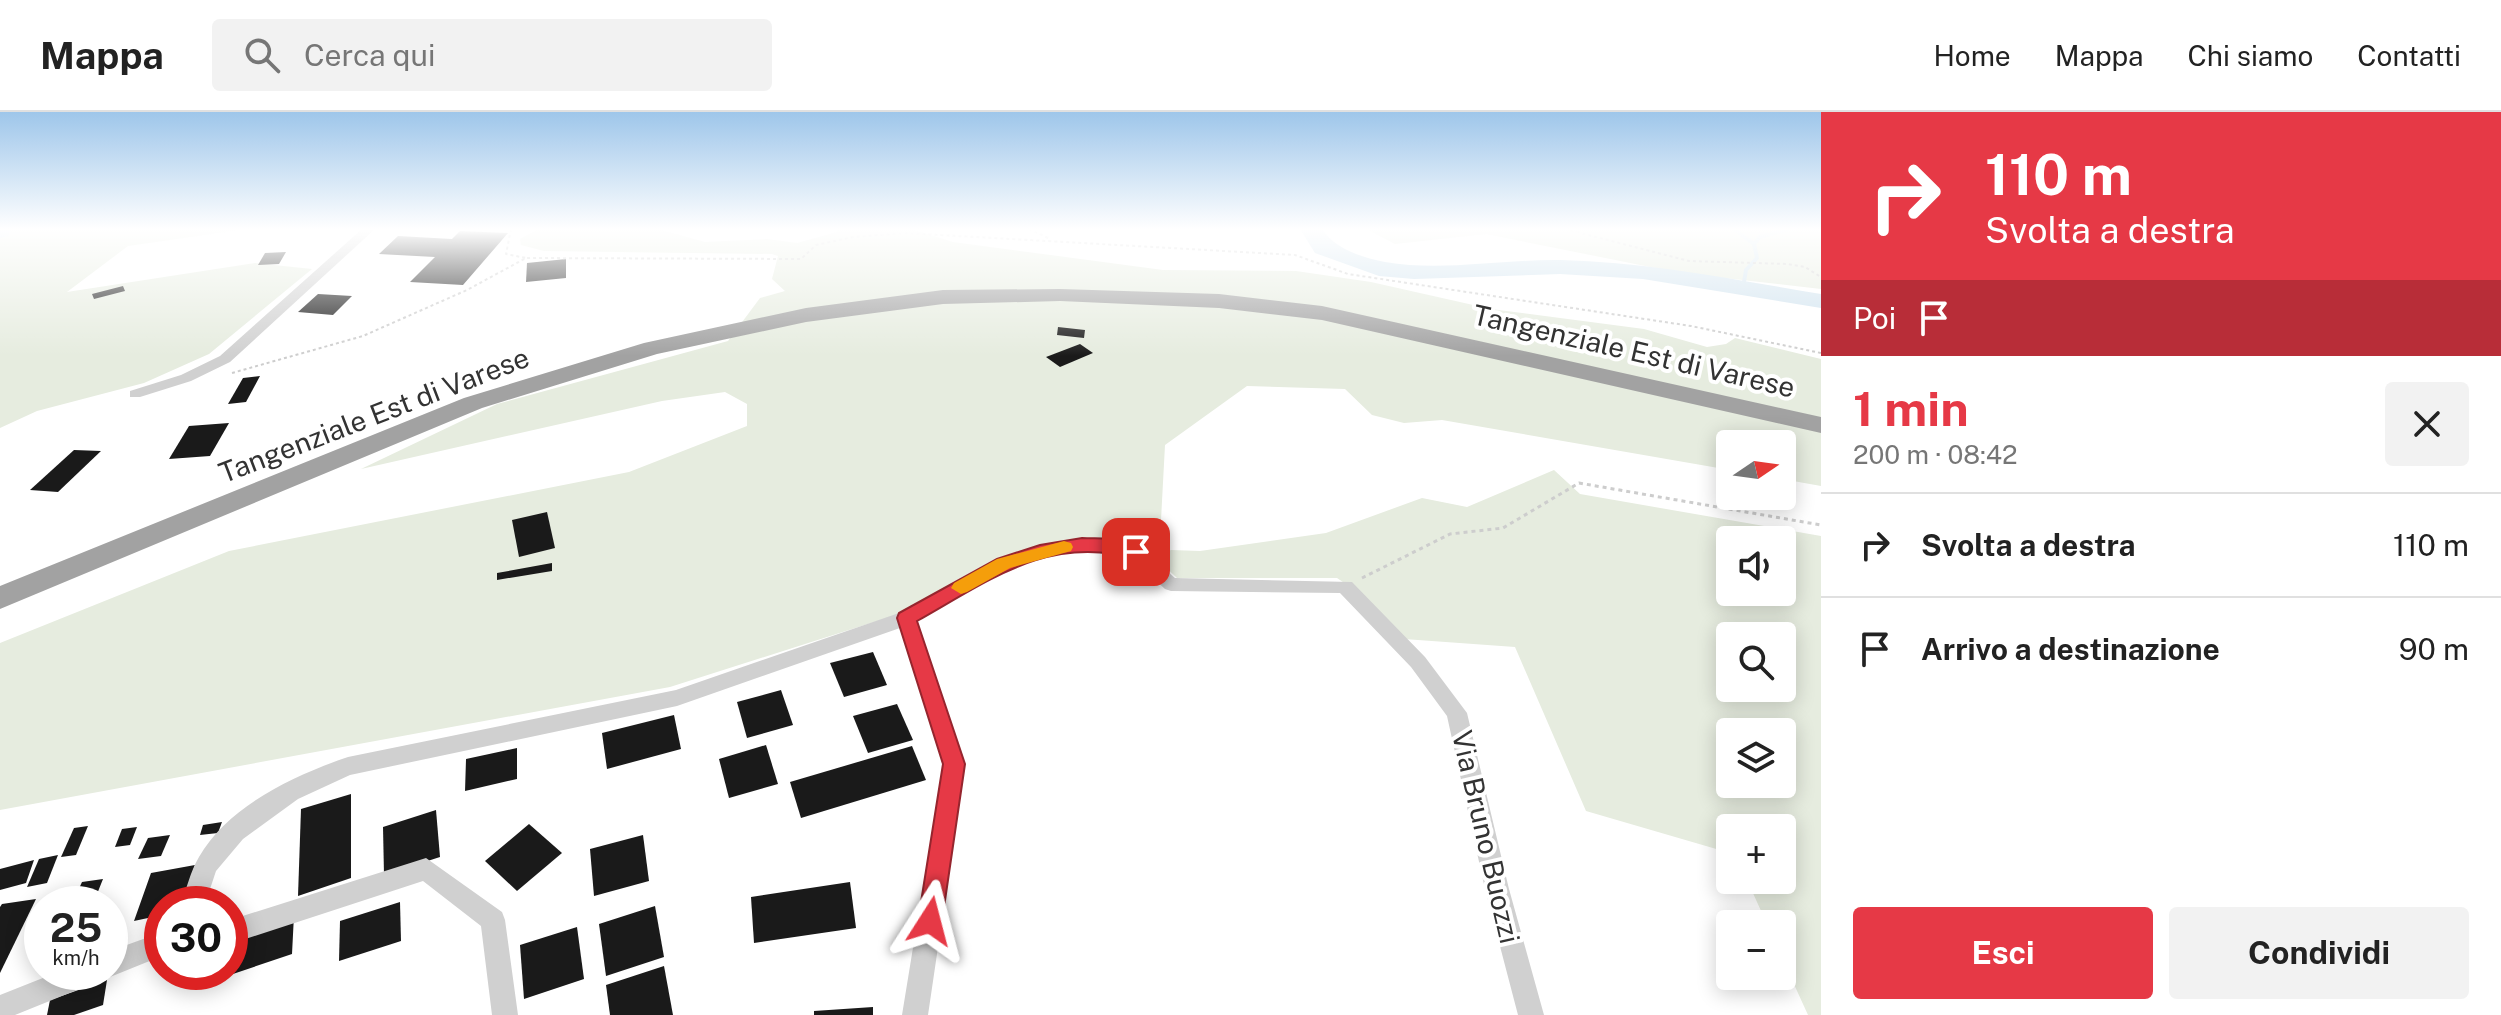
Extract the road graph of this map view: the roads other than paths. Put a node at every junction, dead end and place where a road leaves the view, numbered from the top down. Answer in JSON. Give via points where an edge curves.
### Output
{"nodes":[{"id":1,"x":322,"y":271,"type":"edge"},
{"id":2,"x":135,"y":394,"type":"dead end"},
{"id":3,"x":1821,"y":412,"type":"edge"},
{"id":4,"x":1821,"y":425,"type":"edge"},
{"id":5,"x":0,"y":583,"type":"edge"},
{"id":6,"x":0,"y":598,"type":"edge"},
{"id":7,"x":906,"y":618,"type":"junction"},
{"id":8,"x":199,"y":886,"type":"edge"},
{"id":9,"x":248,"y":926,"type":"edge"},
{"id":10,"x":45,"y":990,"type":"edge"},
{"id":11,"x":0,"y":1008,"type":"edge"},
{"id":12,"x":505,"y":1015,"type":"edge"},
{"id":13,"x":915,"y":1015,"type":"edge"},
{"id":14,"x":1531,"y":1015,"type":"edge"}],
"edges":[{"from":1,"to":2,"type":"street","via":[[225,359]]},
{"from":3,"to":5,"type":"highway","name":"Tangenziale Est di Varese","via":[[1326,304],[1211,291],[1057,283],[936,287],[797,304],[643,336],[463,393]]},
{"from":4,"to":6,"type":"highway","name":"Tangenziale Est di Varese","via":[[1322,313],[1219,301],[943,297],[806,315],[652,348],[473,403]]},
{"from":7,"to":8,"type":"street","via":[[677,698],[348,766],[317,777],[282,796],[223,843]]},
{"from":7,"to":13,"type":"street","via":[[954,764]]},
{"from":7,"to":14,"type":"street","name":"Via Bruno Buozzi","via":[[1004,564],[1082,544],[1118,545],[1136,552],[1171,584],[1345,587],[1418,662],[1457,713]]},
{"from":9,"to":12,"type":"street","via":[[426,869],[493,920]]},
{"from":10,"to":11,"type":"street"}]}
